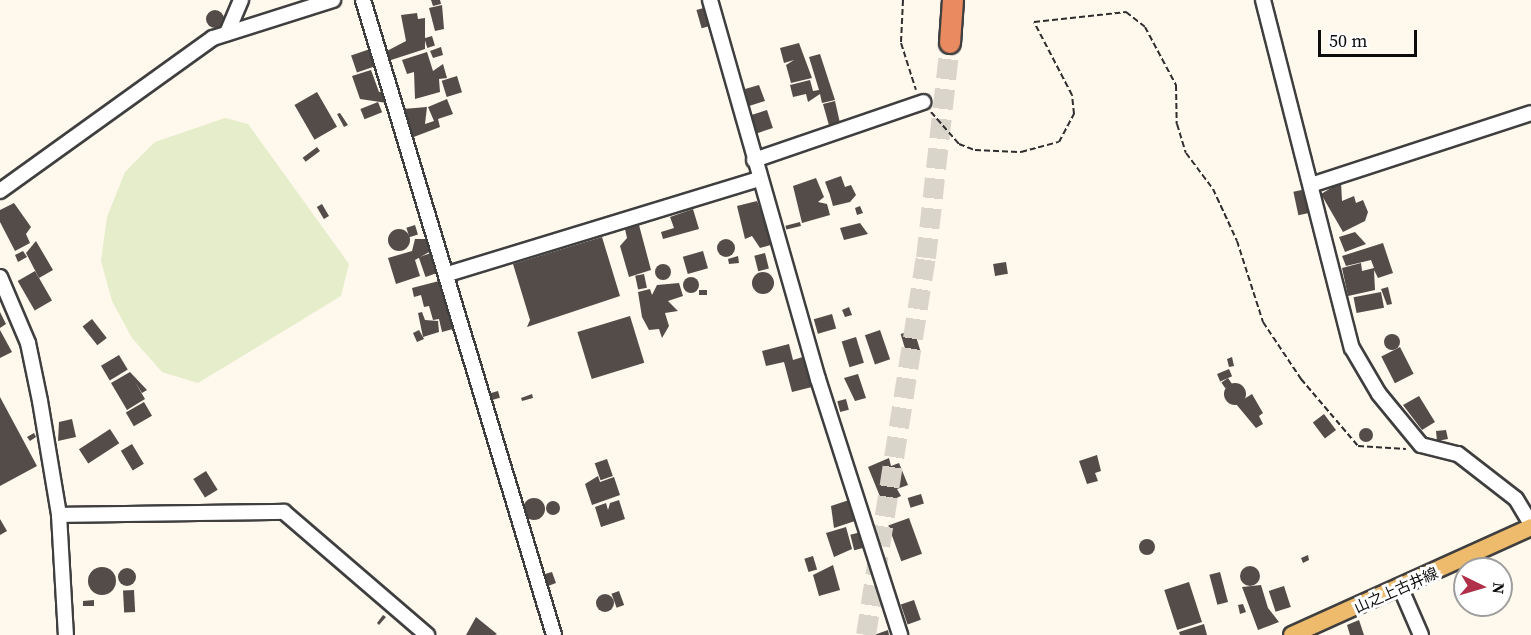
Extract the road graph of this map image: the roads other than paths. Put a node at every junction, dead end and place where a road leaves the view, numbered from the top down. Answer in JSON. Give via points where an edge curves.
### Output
{"nodes":[{"id":1,"x":241,"y":0,"type":"edge"},
{"id":2,"x":333,"y":0,"type":"edge"},
{"id":3,"x":363,"y":0,"type":"edge"},
{"id":4,"x":710,"y":0,"type":"edge"},
{"id":5,"x":953,"y":0,"type":"edge"},
{"id":6,"x":1263,"y":0,"type":"edge"},
{"id":7,"x":227,"y":33,"type":"junction"},
{"id":8,"x":950,"y":43,"type":"tunnel mouth"},
{"id":9,"x":923,"y":102,"type":"road end"},
{"id":10,"x":1531,"y":112,"type":"edge"},
{"id":11,"x":754,"y":160,"type":"junction"},
{"id":12,"x":759,"y":179,"type":"junction"},
{"id":13,"x":1314,"y":184,"type":"junction"},
{"id":14,"x":0,"y":191,"type":"edge"},
{"id":15,"x":448,"y":274,"type":"junction"},
{"id":16,"x":0,"y":277,"type":"edge"},
{"id":17,"x":59,"y":515,"type":"junction"},
{"id":18,"x":1531,"y":525,"type":"edge"},
{"id":19,"x":1401,"y":589,"type":"junction"},
{"id":20,"x":66,"y":635,"type":"edge"},
{"id":21,"x":427,"y":635,"type":"edge"},
{"id":22,"x":554,"y":635,"type":"edge"},
{"id":23,"x":900,"y":635,"type":"edge"},
{"id":24,"x":1292,"y":635,"type":"edge"},
{"id":25,"x":1420,"y":635,"type":"edge"}],
"edges":[{"from":1,"to":7,"type":"street"},
{"from":2,"to":7,"type":"street"},
{"from":3,"to":15,"type":"street"},
{"from":4,"to":11,"type":"street"},
{"from":5,"to":8,"type":"highway"},
{"from":6,"to":13,"type":"street"},
{"from":7,"to":14,"type":"street"},
{"from":9,"to":11,"type":"street"},
{"from":10,"to":13,"type":"street"},
{"from":11,"to":12,"type":"street"},
{"from":12,"to":15,"type":"street"},
{"from":12,"to":23,"type":"street"},
{"from":13,"to":18,"type":"street","via":[[1339,313],[1352,348],[1379,394],[1421,445],[1458,454],[1516,500]]},
{"from":15,"to":22,"type":"street"},
{"from":16,"to":17,"type":"street","via":[[28,343]]},
{"from":17,"to":20,"type":"street"},
{"from":17,"to":21,"type":"street","via":[[284,512]]},
{"from":18,"to":19,"type":"main road","name":"山之上古井線"},
{"from":19,"to":24,"type":"main road","name":"山之上古井線"},
{"from":19,"to":25,"type":"street"}]}
